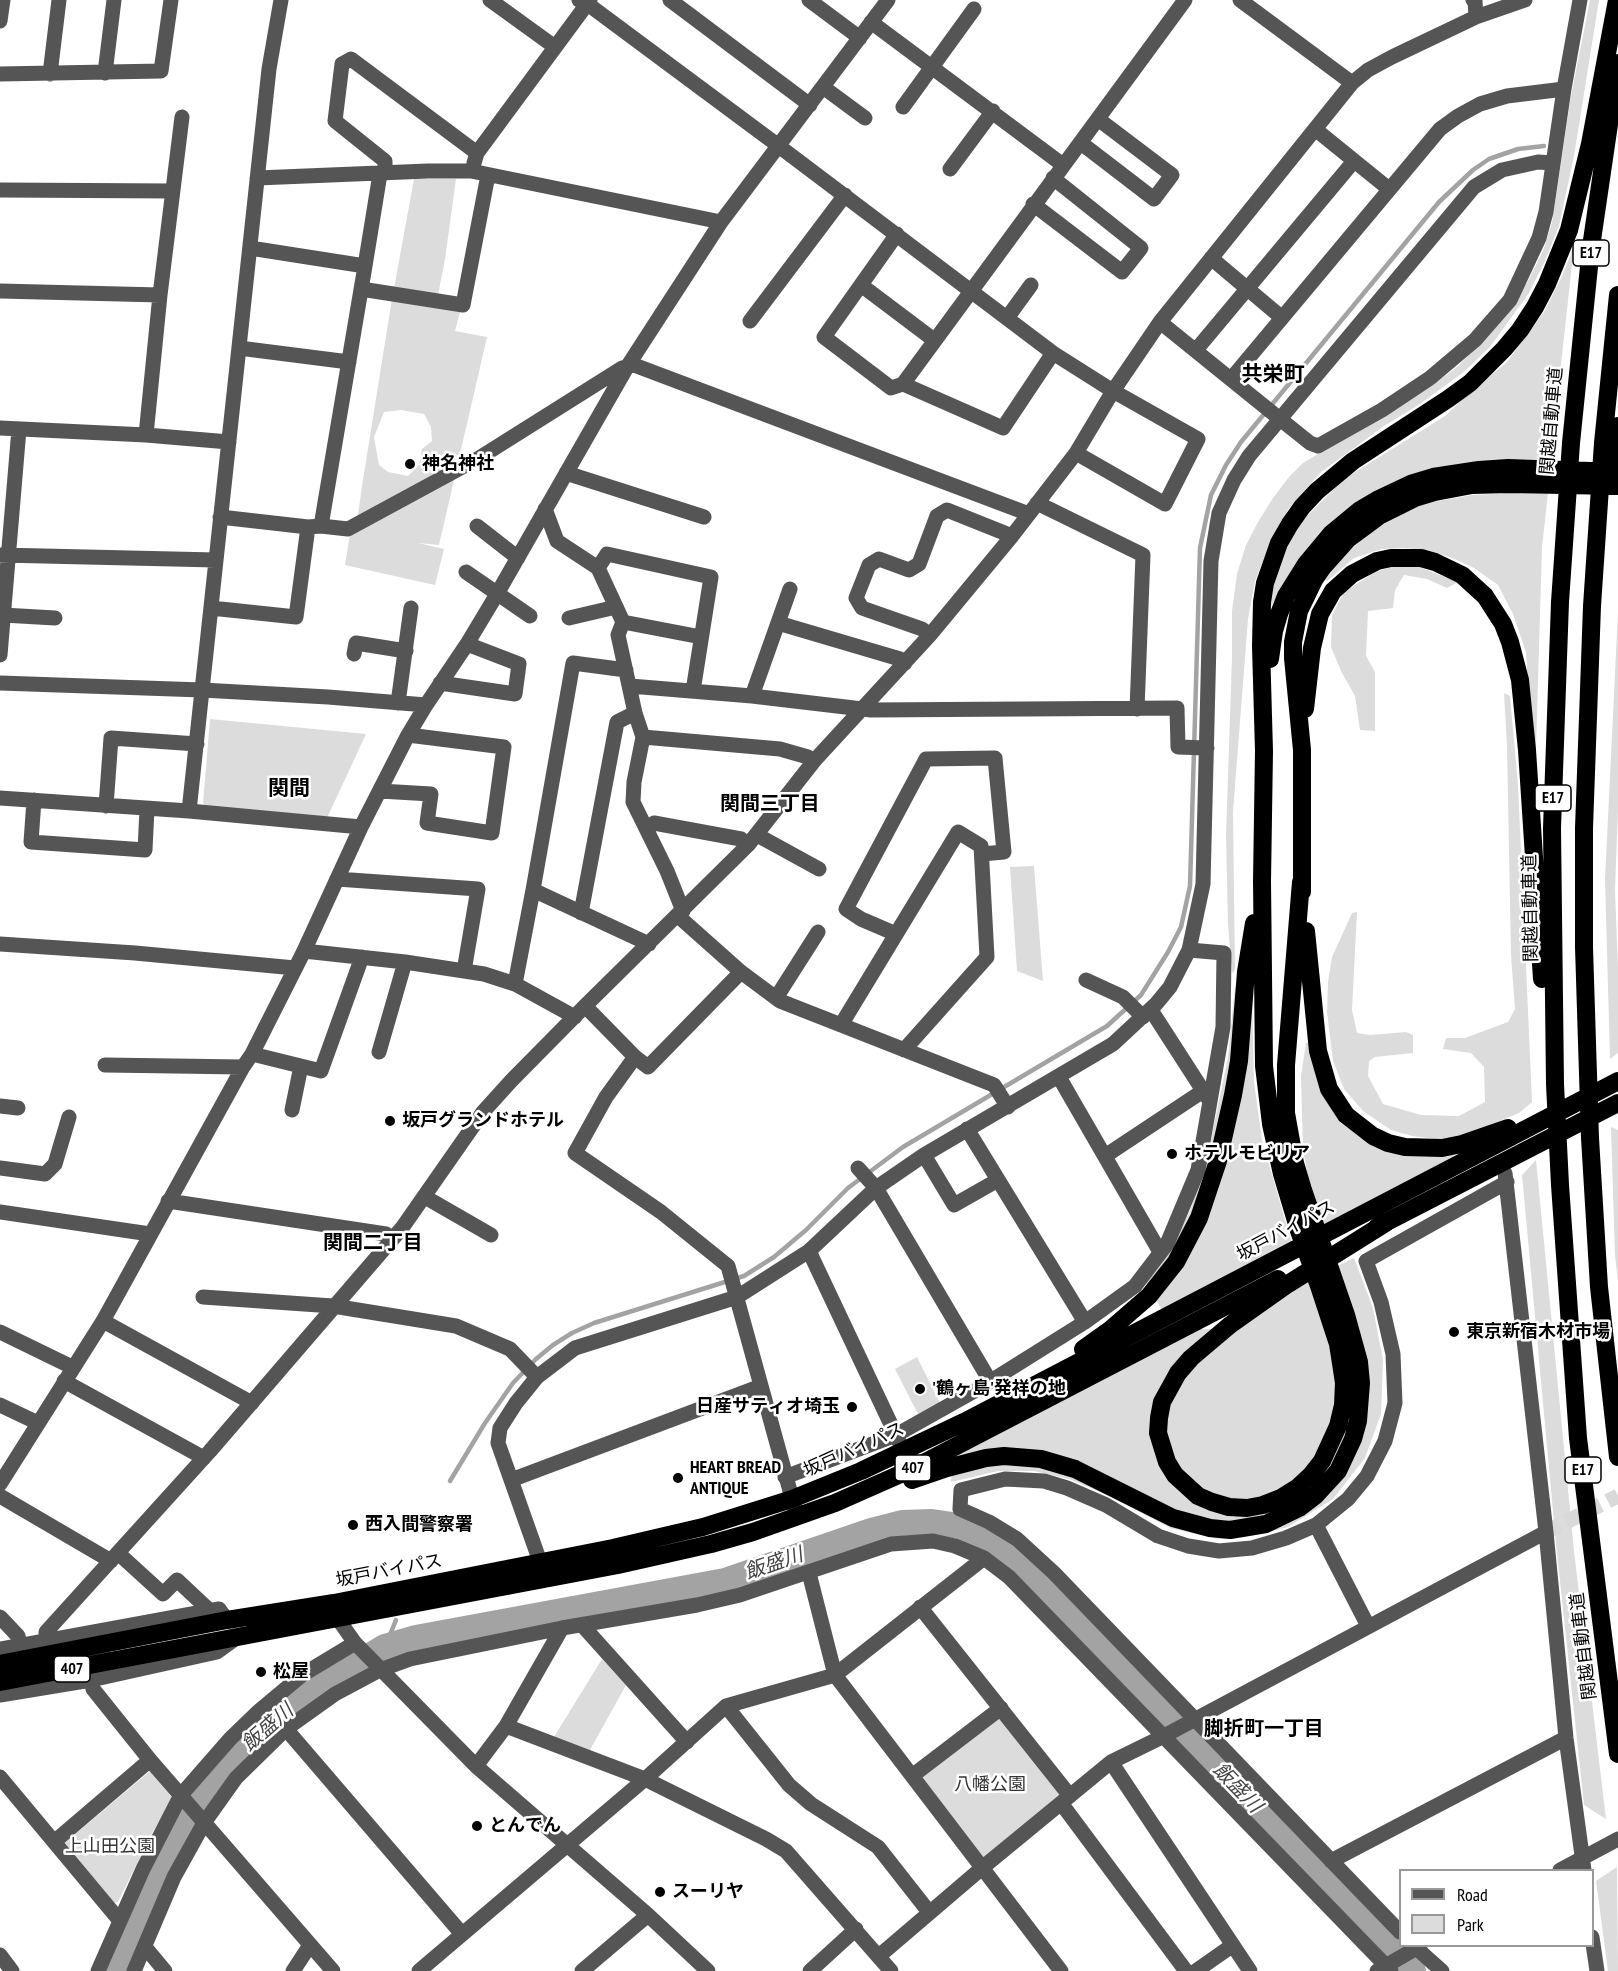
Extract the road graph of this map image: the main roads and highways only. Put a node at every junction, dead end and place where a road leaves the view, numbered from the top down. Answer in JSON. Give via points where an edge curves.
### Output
{"nodes":[{"id":1,"x":1617,"y":0,"type":"edge"},
{"id":2,"x":1618,"y":63,"type":"edge"},
{"id":3,"x":1618,"y":295,"type":"edge"},
{"id":4,"x":1612,"y":437,"type":"edge"},
{"id":5,"x":1618,"y":472,"type":"edge"},
{"id":6,"x":1618,"y":486,"type":"edge"},
{"id":7,"x":1302,"y":750,"type":"junction"},
{"id":8,"x":1264,"y":751,"type":"junction"},
{"id":9,"x":1262,"y":881,"type":"junction"},
{"id":10,"x":1301,"y":882,"type":"junction"},
{"id":11,"x":1618,"y":1076,"type":"edge"},
{"id":12,"x":1618,"y":1082,"type":"edge"},
{"id":13,"x":1552,"y":1085,"type":"junction"},
{"id":14,"x":1618,"y":1103,"type":"edge"},
{"id":15,"x":1387,"y":1222,"type":"junction"},
{"id":16,"x":1306,"y":1227,"type":"junction"},
{"id":17,"x":1326,"y":1282,"type":"junction"},
{"id":18,"x":1001,"y":1402,"type":"junction"},
{"id":19,"x":1618,"y":1457,"type":"edge"},
{"id":20,"x":908,"y":1461,"type":"junction"},
{"id":21,"x":797,"y":1517,"type":"junction"},
{"id":22,"x":543,"y":1571,"type":"junction"},
{"id":23,"x":336,"y":1611,"type":"junction"},
{"id":24,"x":143,"y":1646,"type":"junction"},
{"id":25,"x":0,"y":1664,"type":"edge"},
{"id":26,"x":0,"y":1682,"type":"edge"},
{"id":27,"x":1618,"y":1754,"type":"edge"}],
"edges":[{"from":1,"to":8,"type":"highway","via":[[1569,230],[1535,307],[1504,349],[1470,383],[1353,461],[1317,491],[1279,543],[1262,602]]},
{"from":2,"to":13,"type":"highway","name":"関越自動車道","number":"E17","via":[[1591,247],[1565,513],[1552,828]]},
{"from":3,"to":4,"type":"highway"},
{"from":4,"to":19,"type":"highway","number":"E17","via":[[1587,700],[1584,828],[1590,1138],[1599,1287]]},
{"from":5,"to":8,"type":"highway","via":[[1508,468],[1455,473],[1394,491],[1360,510],[1330,534],[1306,564],[1279,614],[1271,651]]},
{"from":6,"to":7,"type":"highway","via":[[1509,484],[1453,488],[1397,506],[1348,540],[1314,580],[1295,626],[1293,658]]},
{"from":7,"to":10,"type":"highway"},
{"from":7,"to":13,"type":"highway","via":[[1309,671],[1320,614],[1333,591],[1347,578],[1377,561],[1421,558],[1462,575],[1485,596],[1503,624],[1520,680]]},
{"from":8,"to":9,"type":"highway"},
{"from":9,"to":16,"type":"highway","via":[[1267,1095],[1276,1149]]},
{"from":9,"to":18,"type":"highway","via":[[1248,956],[1239,1061],[1229,1114],[1209,1188],[1189,1240],[1163,1280],[1129,1314],[1093,1343]]},
{"from":10,"to":11,"type":"highway","via":[[1314,1026],[1323,1073],[1346,1115],[1373,1136],[1405,1147],[1462,1144],[1509,1127]]},
{"from":10,"to":16,"type":"highway","via":[[1285,1088]]},
{"from":12,"to":18,"type":"highway","name":"坂戸バイパス","number":"407"},
{"from":13,"to":27,"type":"highway","name":"関越自動車道","number":"E17","via":[[1578,1437]]},
{"from":14,"to":15,"type":"highway","name":"坂戸バイパス","number":"407"},
{"from":15,"to":17,"type":"highway","via":[[1230,1324],[1178,1373],[1162,1402],[1158,1433],[1175,1475],[1198,1496],[1229,1507],[1263,1505],[1297,1488],[1322,1461],[1338,1426],[1344,1383]]},
{"from":15,"to":20,"type":"highway","name":"坂戸バイパス","number":"407"},
{"from":16,"to":17,"type":"highway"},
{"from":17,"to":21,"type":"highway","via":[[1354,1339],[1361,1383],[1358,1421],[1346,1455],[1327,1484],[1283,1517],[1230,1530],[1201,1526],[1173,1518],[1075,1469],[1041,1459],[1004,1456],[946,1468],[858,1501]]},
{"from":18,"to":20,"type":"highway","name":"坂戸バイパス","number":"407"},
{"from":20,"to":21,"type":"highway","name":"坂戸バイパス","number":"407","via":[[872,1487]]},
{"from":20,"to":22,"type":"highway","name":"坂戸バイパス","number":"407","via":[[692,1530]]},
{"from":21,"to":22,"type":"highway","name":"坂戸バイパス","number":"407","via":[[673,1554]]},
{"from":22,"to":23,"type":"highway","name":"坂戸バイパス","number":"407"},
{"from":23,"to":24,"type":"highway","name":"坂戸バイパス","number":"407","via":[[235,1639]]},
{"from":23,"to":24,"type":"highway","name":"坂戸バイパス","number":"407","via":[[226,1620]]},
{"from":24,"to":25,"type":"highway","name":"坂戸バイパス","number":"407"},
{"from":24,"to":26,"type":"highway","name":"坂戸バイパス","number":"407"}]}
